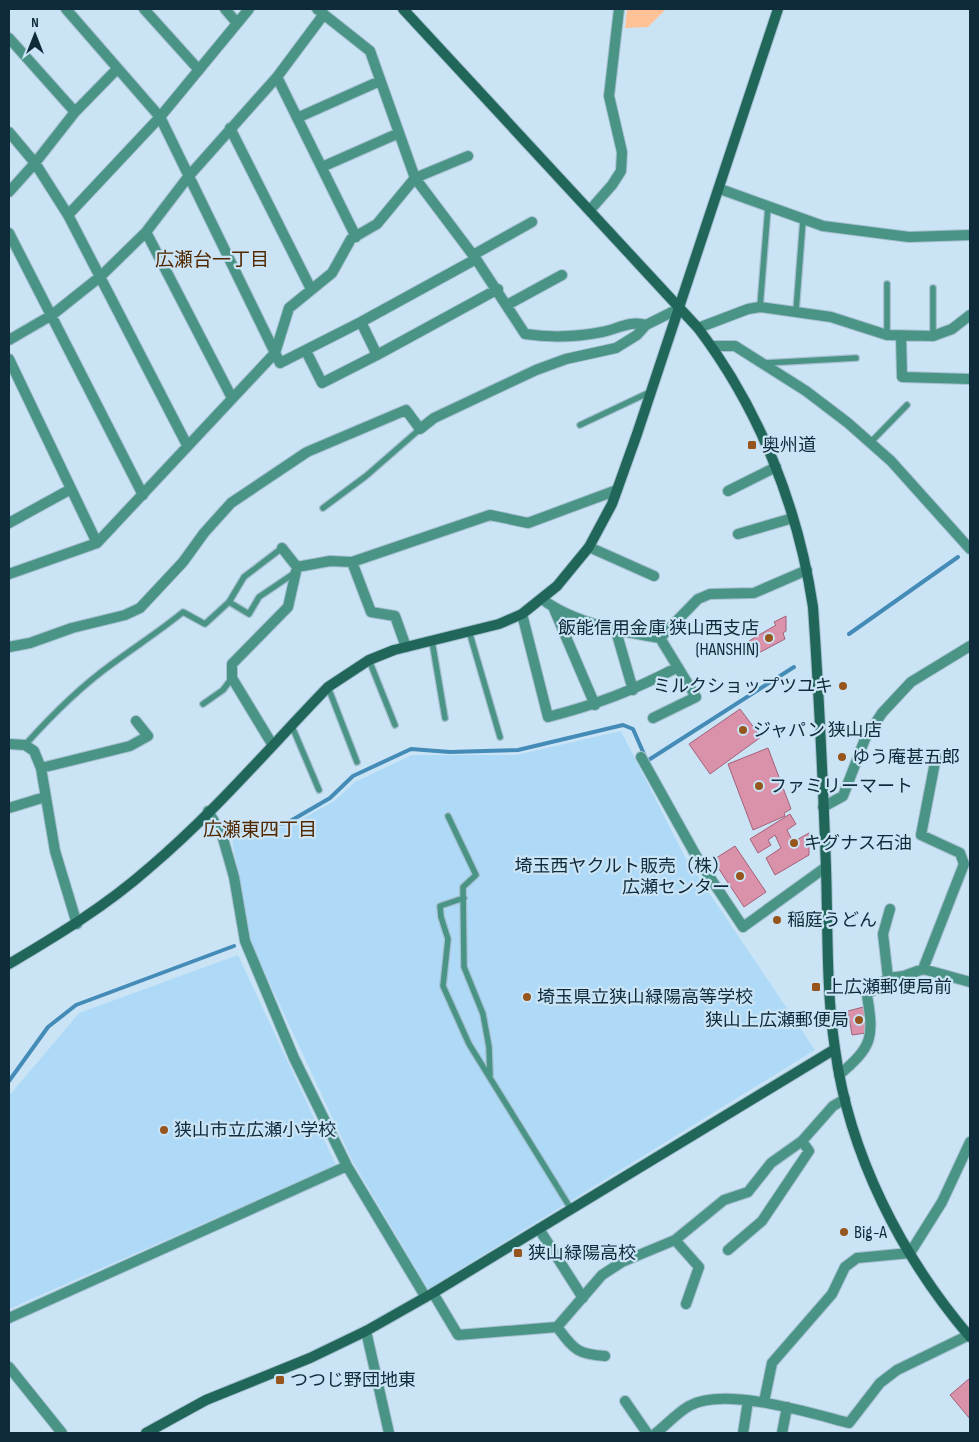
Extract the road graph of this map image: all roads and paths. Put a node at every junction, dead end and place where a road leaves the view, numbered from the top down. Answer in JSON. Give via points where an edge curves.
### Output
{"nodes":[{"id":1,"x":66,"y":9,"type":"edge"},
{"id":2,"x":144,"y":9,"type":"edge"},
{"id":3,"x":225,"y":9,"type":"edge"},
{"id":4,"x":249,"y":9,"type":"edge"},
{"id":5,"x":403,"y":9,"type":"edge"},
{"id":6,"x":619,"y":9,"type":"edge"},
{"id":7,"x":778,"y":9,"type":"edge"},
{"id":8,"x":320,"y":11,"type":"edge"},
{"id":9,"x":237,"y":22,"type":"junction"},
{"id":10,"x":9,"y":38,"type":"edge"},
{"id":11,"x":117,"y":69,"type":"junction"},
{"id":12,"x":199,"y":70,"type":"junction"},
{"id":13,"x":277,"y":76,"type":"junction"},
{"id":14,"x":380,"y":81,"type":"junction"},
{"id":15,"x":75,"y":112,"type":"junction"},
{"id":16,"x":160,"y":117,"type":"junction"},
{"id":17,"x":297,"y":118,"type":"junction"},
{"id":18,"x":230,"y":128,"type":"junction"},
{"id":19,"x":9,"y":132,"type":"edge"},
{"id":20,"x":398,"y":133,"type":"junction"},
{"id":21,"x":468,"y":156,"type":"dead end"},
{"id":22,"x":35,"y":163,"type":"junction"},
{"id":23,"x":322,"y":167,"type":"junction"},
{"id":24,"x":188,"y":177,"type":"junction"},
{"id":25,"x":415,"y":178,"type":"junction"},
{"id":26,"x":720,"y":189,"type":"junction"},
{"id":27,"x":9,"y":192,"type":"edge"},
{"id":28,"x":768,"y":207,"type":"junction"},
{"id":29,"x":590,"y":210,"type":"junction"},
{"id":30,"x":68,"y":215,"type":"junction"},
{"id":31,"x":803,"y":220,"type":"junction"},
{"id":32,"x":532,"y":222,"type":"dead end"},
{"id":33,"x":146,"y":232,"type":"junction"},
{"id":34,"x":9,"y":234,"type":"edge"},
{"id":35,"x":970,"y":235,"type":"edge"},
{"id":36,"x":356,"y":237,"type":"junction"},
{"id":37,"x":475,"y":257,"type":"junction"},
{"id":38,"x":562,"y":275,"type":"dead end"},
{"id":39,"x":101,"y":276,"type":"junction"},
{"id":40,"x":887,"y":284,"type":"dead end"},
{"id":41,"x":311,"y":288,"type":"junction"},
{"id":42,"x":933,"y":288,"type":"dead end"},
{"id":43,"x":498,"y":289,"type":"junction"},
{"id":44,"x":507,"y":305,"type":"junction"},
{"id":45,"x":680,"y":308,"type":"junction"},
{"id":46,"x":760,"y":308,"type":"junction"},
{"id":47,"x":796,"y":311,"type":"junction"},
{"id":48,"x":52,"y":315,"type":"junction"},
{"id":49,"x":970,"y":315,"type":"edge"},
{"id":50,"x":361,"y":322,"type":"junction"},
{"id":51,"x":646,"y":325,"type":"junction"},
{"id":52,"x":698,"y":328,"type":"junction"},
{"id":53,"x":887,"y":335,"type":"junction"},
{"id":54,"x":901,"y":336,"type":"junction"},
{"id":55,"x":933,"y":336,"type":"junction"},
{"id":56,"x":9,"y":340,"type":"edge"},
{"id":57,"x":712,"y":346,"type":"junction"},
{"id":58,"x":306,"y":351,"type":"junction"},
{"id":59,"x":275,"y":352,"type":"junction"},
{"id":60,"x":377,"y":355,"type":"junction"},
{"id":61,"x":856,"y":358,"type":"dead end"},
{"id":62,"x":9,"y":359,"type":"edge"},
{"id":63,"x":765,"y":363,"type":"junction"},
{"id":64,"x":970,"y":379,"type":"edge"},
{"id":65,"x":652,"y":392,"type":"junction"},
{"id":66,"x":232,"y":398,"type":"junction"},
{"id":67,"x":906,"y":405,"type":"dead end"},
{"id":68,"x":580,"y":425,"type":"dead end"},
{"id":69,"x":420,"y":429,"type":"junction"},
{"id":70,"x":870,"y":443,"type":"junction"},
{"id":71,"x":187,"y":445,"type":"junction"},
{"id":72,"x":776,"y":467,"type":"junction"},
{"id":73,"x":71,"y":489,"type":"junction"},
{"id":74,"x":617,"y":490,"type":"junction"},
{"id":75,"x":728,"y":492,"type":"dead end"},
{"id":76,"x":143,"y":495,"type":"junction"},
{"id":77,"x":323,"y":508,"type":"dead end"},
{"id":78,"x":793,"y":518,"type":"junction"},
{"id":79,"x":9,"y":523,"type":"edge"},
{"id":80,"x":738,"y":534,"type":"dead end"},
{"id":81,"x":96,"y":543,"type":"junction"},
{"id":82,"x":589,"y":547,"type":"junction"},
{"id":83,"x":282,"y":548,"type":"joint"},
{"id":84,"x":970,"y":549,"type":"edge"},
{"id":85,"x":352,"y":562,"type":"junction"},
{"id":86,"x":297,"y":570,"type":"junction"},
{"id":87,"x":808,"y":570,"type":"junction"},
{"id":88,"x":9,"y":574,"type":"edge"},
{"id":89,"x":654,"y":576,"type":"dead end"},
{"id":90,"x":542,"y":599,"type":"junction"},
{"id":91,"x":229,"y":602,"type":"junction"},
{"id":92,"x":554,"y":609,"type":"junction"},
{"id":93,"x":522,"y":614,"type":"junction"},
{"id":94,"x":469,"y":631,"type":"junction"},
{"id":95,"x":616,"y":631,"type":"junction"},
{"id":96,"x":660,"y":638,"type":"junction"},
{"id":97,"x":432,"y":641,"type":"junction"},
{"id":98,"x":970,"y":646,"type":"edge"},
{"id":99,"x":9,"y":647,"type":"edge"},
{"id":100,"x":406,"y":647,"type":"junction"},
{"id":101,"x":370,"y":660,"type":"junction"},
{"id":102,"x":678,"y":667,"type":"junction"},
{"id":103,"x":232,"y":678,"type":"junction"},
{"id":104,"x":328,"y":687,"type":"junction"},
{"id":105,"x":634,"y":690,"type":"junction"},
{"id":106,"x":203,"y":704,"type":"dead end"},
{"id":107,"x":595,"y":705,"type":"junction"},
{"id":108,"x":445,"y":718,"type":"dead end"},
{"id":109,"x":653,"y":718,"type":"dead end"},
{"id":110,"x":136,"y":721,"type":"dead end"},
{"id":111,"x":292,"y":724,"type":"junction"},
{"id":112,"x":396,"y":725,"type":"dead end"},
{"id":113,"x":500,"y":737,"type":"dead end"},
{"id":114,"x":9,"y":744,"type":"edge"},
{"id":115,"x":272,"y":744,"type":"junction"},
{"id":116,"x":25,"y":745,"type":"junction"},
{"id":117,"x":641,"y":757,"type":"dead end"},
{"id":118,"x":936,"y":757,"type":"dead end"},
{"id":119,"x":357,"y":762,"type":"dead end"},
{"id":120,"x":41,"y":768,"type":"junction"},
{"id":121,"x":319,"y":790,"type":"dead end"},
{"id":122,"x":45,"y":797,"type":"junction"},
{"id":123,"x":823,"y":807,"type":"junction"},
{"id":124,"x":9,"y":808,"type":"edge"},
{"id":125,"x":208,"y":812,"type":"junction"},
{"id":126,"x":448,"y":816,"type":"dead end"},
{"id":127,"x":826,"y":867,"type":"junction"},
{"id":128,"x":464,"y":898,"type":"junction"},
{"id":129,"x":890,"y":909,"type":"dead end"},
{"id":130,"x":77,"y":924,"type":"junction"},
{"id":131,"x":9,"y":964,"type":"edge"},
{"id":132,"x":923,"y":969,"type":"junction"},
{"id":133,"x":888,"y":978,"type":"junction"},
{"id":134,"x":970,"y":982,"type":"edge"},
{"id":135,"x":835,"y":1049,"type":"junction"},
{"id":136,"x":839,"y":1075,"type":"junction"},
{"id":137,"x":490,"y":1078,"type":"junction"},
{"id":138,"x":845,"y":1099,"type":"junction"},
{"id":139,"x":802,"y":1141,"type":"junction"},
{"id":140,"x":970,"y":1142,"type":"edge"},
{"id":141,"x":347,"y":1166,"type":"junction"},
{"id":142,"x":571,"y":1209,"type":"junction"},
{"id":143,"x":539,"y":1229,"type":"junction"},
{"id":144,"x":675,"y":1240,"type":"junction"},
{"id":145,"x":728,"y":1250,"type":"dead end"},
{"id":146,"x":910,"y":1253,"type":"junction"},
{"id":147,"x":429,"y":1294,"type":"junction"},
{"id":148,"x":583,"y":1298,"type":"junction"},
{"id":149,"x":686,"y":1304,"type":"dead end"},
{"id":150,"x":9,"y":1318,"type":"edge"},
{"id":151,"x":557,"y":1327,"type":"junction"},
{"id":152,"x":366,"y":1331,"type":"junction"},
{"id":153,"x":970,"y":1336,"type":"edge"},
{"id":154,"x":605,"y":1356,"type":"dead end"},
{"id":155,"x":9,"y":1367,"type":"edge"},
{"id":156,"x":625,"y":1401,"type":"dead end"},
{"id":157,"x":748,"y":1401,"type":"junction"},
{"id":158,"x":764,"y":1402,"type":"junction"},
{"id":159,"x":787,"y":1407,"type":"junction"},
{"id":160,"x":57,"y":1431,"type":"edge"},
{"id":161,"x":146,"y":1433,"type":"edge"},
{"id":162,"x":389,"y":1433,"type":"edge"},
{"id":163,"x":647,"y":1433,"type":"edge"},
{"id":164,"x":656,"y":1433,"type":"edge"},
{"id":165,"x":743,"y":1433,"type":"edge"},
{"id":166,"x":782,"y":1433,"type":"edge"}],
"edges":[{"from":1,"to":11,"type":"street"},
{"from":2,"to":12,"type":"street"},
{"from":3,"to":9,"type":"street"},
{"from":4,"to":9,"type":"street"},
{"from":5,"to":29,"type":"street"},
{"from":6,"to":29,"type":"street","via":[[609,96],[622,152],[621,171]]},
{"from":7,"to":26,"type":"street"},
{"from":8,"to":13,"type":"street"},
{"from":8,"to":14,"type":"street","via":[[370,51]]},
{"from":9,"to":12,"type":"street"},
{"from":10,"to":15,"type":"street"},
{"from":11,"to":15,"type":"street"},
{"from":11,"to":16,"type":"street"},
{"from":12,"to":16,"type":"street"},
{"from":13,"to":17,"type":"street"},
{"from":13,"to":18,"type":"street"},
{"from":14,"to":17,"type":"street"},
{"from":14,"to":20,"type":"street"},
{"from":15,"to":22,"type":"street"},
{"from":16,"to":24,"type":"street"},
{"from":16,"to":30,"type":"street"},
{"from":17,"to":23,"type":"street"},
{"from":18,"to":24,"type":"street"},
{"from":18,"to":41,"type":"street"},
{"from":19,"to":22,"type":"street"},
{"from":20,"to":23,"type":"street"},
{"from":20,"to":25,"type":"street"},
{"from":21,"to":25,"type":"street"},
{"from":22,"to":27,"type":"street"},
{"from":22,"to":30,"type":"street"},
{"from":23,"to":36,"type":"street"},
{"from":24,"to":33,"type":"street"},
{"from":24,"to":59,"type":"street"},
{"from":25,"to":36,"type":"street","via":[[377,224]]},
{"from":25,"to":37,"type":"street"},
{"from":26,"to":28,"type":"street"},
{"from":26,"to":45,"type":"street"},
{"from":28,"to":31,"type":"street"},
{"from":28,"to":46,"type":"lane"},
{"from":29,"to":45,"type":"street"},
{"from":30,"to":39,"type":"street"},
{"from":31,"to":35,"type":"street","via":[[823,226],[909,237]]},
{"from":31,"to":47,"type":"lane"},
{"from":32,"to":37,"type":"street"},
{"from":33,"to":39,"type":"street"},
{"from":33,"to":66,"type":"street"},
{"from":34,"to":48,"type":"street"},
{"from":36,"to":41,"type":"street","via":[[351,239],[332,273]]},
{"from":37,"to":43,"type":"street"},
{"from":37,"to":50,"type":"street"},
{"from":38,"to":44,"type":"street"},
{"from":39,"to":48,"type":"street"},
{"from":39,"to":71,"type":"street"},
{"from":40,"to":53,"type":"lane"},
{"from":41,"to":59,"type":"street","via":[[289,308]]},
{"from":42,"to":55,"type":"lane"},
{"from":43,"to":44,"type":"street"},
{"from":43,"to":60,"type":"street"},
{"from":44,"to":51,"type":"street","via":[[525,334],[549,338],[602,332],[636,322]]},
{"from":45,"to":51,"type":"street"},
{"from":45,"to":52,"type":"street"},
{"from":45,"to":65,"type":"street"},
{"from":46,"to":47,"type":"street"},
{"from":46,"to":52,"type":"street","via":[[748,309]]},
{"from":47,"to":53,"type":"street","via":[[831,317]]},
{"from":48,"to":56,"type":"street"},
{"from":48,"to":76,"type":"street"},
{"from":49,"to":55,"type":"street","via":[[952,329]]},
{"from":50,"to":58,"type":"street"},
{"from":50,"to":60,"type":"street"},
{"from":51,"to":69,"type":"street","via":[[616,348],[566,359],[536,370],[434,418]]},
{"from":52,"to":57,"type":"street"},
{"from":53,"to":54,"type":"street"},
{"from":54,"to":55,"type":"street"},
{"from":54,"to":64,"type":"street","via":[[902,376]]},
{"from":57,"to":63,"type":"street","via":[[735,346]]},
{"from":57,"to":72,"type":"street","via":[[750,409]]},
{"from":58,"to":59,"type":"street","via":[[280,363]]},
{"from":58,"to":60,"type":"street","via":[[322,383]]},
{"from":59,"to":66,"type":"street"},
{"from":61,"to":63,"type":"lane"},
{"from":62,"to":73,"type":"street"},
{"from":63,"to":70,"type":"street","via":[[806,391]]},
{"from":65,"to":68,"type":"lane"},
{"from":65,"to":74,"type":"street"},
{"from":66,"to":71,"type":"street"},
{"from":67,"to":70,"type":"lane"},
{"from":69,"to":77,"type":"lane"},
{"from":69,"to":99,"type":"street","via":[[406,410],[307,452],[231,503],[140,608]]},
{"from":70,"to":84,"type":"street","via":[[891,461]]},
{"from":71,"to":76,"type":"street"},
{"from":72,"to":75,"type":"street"},
{"from":72,"to":78,"type":"street"},
{"from":73,"to":79,"type":"street"},
{"from":73,"to":81,"type":"street"},
{"from":74,"to":82,"type":"street"},
{"from":74,"to":85,"type":"street","via":[[528,523],[490,514]]},
{"from":76,"to":81,"type":"street"},
{"from":78,"to":80,"type":"street"},
{"from":78,"to":87,"type":"street"},
{"from":81,"to":88,"type":"street"},
{"from":82,"to":89,"type":"street"},
{"from":82,"to":90,"type":"street","via":[[568,574]]},
{"from":83,"to":86,"type":"street"},
{"from":83,"to":91,"type":"lane","via":[[244,578]]},
{"from":85,"to":86,"type":"street","via":[[330,561]]},
{"from":85,"to":100,"type":"street","via":[[371,612],[395,616]]},
{"from":86,"to":91,"type":"lane","via":[[259,597],[249,614]]},
{"from":86,"to":103,"type":"street","via":[[288,607],[232,664]]},
{"from":87,"to":96,"type":"street","via":[[754,593],[710,594],[698,599]]},
{"from":87,"to":123,"type":"street","via":[[815,635]]},
{"from":90,"to":92,"type":"street"},
{"from":90,"to":93,"type":"street"},
{"from":91,"to":116,"type":"lane","via":[[205,624],[183,612],[158,634],[111,664],[70,699]]},
{"from":92,"to":95,"type":"street"},
{"from":92,"to":107,"type":"street"},
{"from":93,"to":94,"type":"street"},
{"from":93,"to":107,"type":"street","via":[[548,717]]},
{"from":94,"to":97,"type":"street"},
{"from":94,"to":113,"type":"lane"},
{"from":95,"to":96,"type":"street"},
{"from":95,"to":105,"type":"street"},
{"from":96,"to":102,"type":"street"},
{"from":97,"to":100,"type":"street"},
{"from":97,"to":108,"type":"lane"},
{"from":98,"to":123,"type":"street","via":[[911,682],[882,713],[865,739],[843,796]]},
{"from":100,"to":101,"type":"street"},
{"from":101,"to":104,"type":"street"},
{"from":101,"to":112,"type":"lane"},
{"from":102,"to":105,"type":"street"},
{"from":102,"to":109,"type":"street","via":[[696,697]]},
{"from":103,"to":106,"type":"lane","via":[[223,690]]},
{"from":103,"to":115,"type":"street"},
{"from":104,"to":111,"type":"street"},
{"from":104,"to":119,"type":"lane"},
{"from":105,"to":107,"type":"street"},
{"from":110,"to":120,"type":"street","via":[[148,736],[130,746]]},
{"from":111,"to":115,"type":"street"},
{"from":111,"to":121,"type":"lane"},
{"from":114,"to":116,"type":"street"},
{"from":115,"to":125,"type":"street"},
{"from":116,"to":120,"type":"street","via":[[34,750]]},
{"from":117,"to":127,"type":"street","via":[[699,861],[743,927]]},
{"from":118,"to":132,"type":"street","via":[[921,835],[960,854],[964,864]]},
{"from":120,"to":122,"type":"street"},
{"from":122,"to":124,"type":"street"},
{"from":122,"to":130,"type":"street","via":[[55,851]]},
{"from":123,"to":127,"type":"street"},
{"from":125,"to":130,"type":"street","via":[[150,868]]},
{"from":125,"to":141,"type":"street","via":[[222,835],[234,877],[245,942],[294,1058]]},
{"from":126,"to":128,"type":"lane","via":[[476,875],[463,887]]},
{"from":127,"to":135,"type":"street","via":[[830,1005]]},
{"from":128,"to":137,"type":"lane","via":[[464,967],[483,1014]]},
{"from":128,"to":137,"type":"lane","via":[[440,906],[448,939],[443,986],[469,1044]]},
{"from":129,"to":133,"type":"street","via":[[883,934]]},
{"from":130,"to":131,"type":"street"},
{"from":132,"to":133,"type":"street"},
{"from":132,"to":134,"type":"street"},
{"from":133,"to":136,"type":"street","via":[[867,995],[872,1031],[870,1042]]},
{"from":135,"to":136,"type":"street"},
{"from":135,"to":142,"type":"street"},
{"from":136,"to":138,"type":"street"},
{"from":137,"to":142,"type":"lane"},
{"from":138,"to":139,"type":"street","via":[[833,1106]]},
{"from":138,"to":146,"type":"street","via":[[868,1169]]},
{"from":139,"to":144,"type":"street","via":[[771,1164],[748,1192],[724,1200]]},
{"from":139,"to":145,"type":"street","via":[[810,1151],[762,1221]]},
{"from":140,"to":146,"type":"street","via":[[942,1202]]},
{"from":141,"to":147,"type":"street"},
{"from":141,"to":150,"type":"street"},
{"from":142,"to":143,"type":"street"},
{"from":143,"to":147,"type":"street"},
{"from":143,"to":148,"type":"street"},
{"from":144,"to":148,"type":"street","via":[[622,1262],[602,1275]]},
{"from":144,"to":149,"type":"street","via":[[699,1267]]},
{"from":146,"to":153,"type":"street","via":[[936,1294]]},
{"from":146,"to":158,"type":"street","via":[[857,1258],[845,1267],[832,1294],[772,1363]]},
{"from":147,"to":151,"type":"street","via":[[458,1336]]},
{"from":147,"to":152,"type":"street"},
{"from":148,"to":151,"type":"street"},
{"from":151,"to":154,"type":"street","via":[[578,1351],[585,1355]]},
{"from":152,"to":161,"type":"street","via":[[310,1358],[206,1400]]},
{"from":152,"to":162,"type":"street"},
{"from":153,"to":159,"type":"street","via":[[891,1374],[849,1423]]},
{"from":155,"to":160,"type":"street"},
{"from":156,"to":163,"type":"street"},
{"from":157,"to":158,"type":"street"},
{"from":157,"to":164,"type":"street","via":[[705,1400],[689,1406]]},
{"from":157,"to":165,"type":"street"},
{"from":158,"to":159,"type":"street"},
{"from":159,"to":166,"type":"street"}]}
